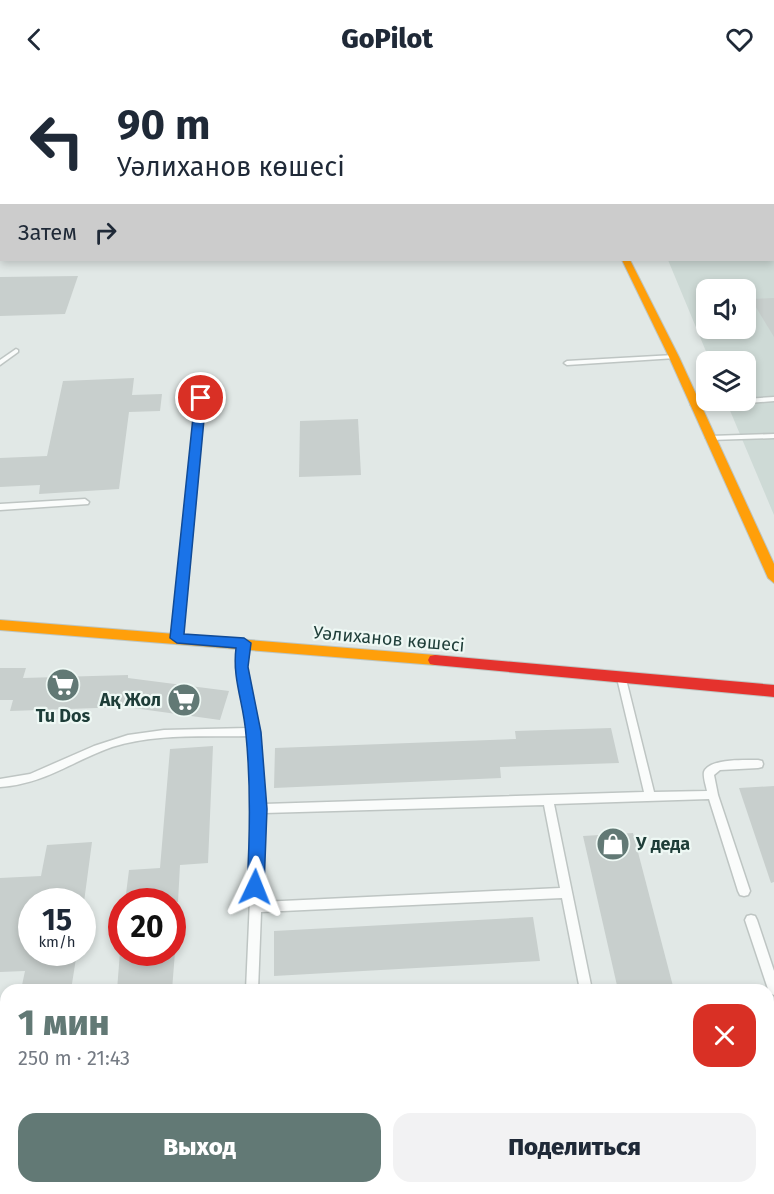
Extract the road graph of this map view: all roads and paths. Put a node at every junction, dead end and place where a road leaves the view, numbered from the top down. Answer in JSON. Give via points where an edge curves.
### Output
{"nodes":[{"id":1,"x":626,"y":261,"type":"edge"},
{"id":2,"x":16,"y":351,"type":"dead end"},
{"id":3,"x":674,"y":357,"type":"junction"},
{"id":4,"x":0,"y":363,"type":"edge"},
{"id":5,"x":567,"y":363,"type":"dead end"},
{"id":6,"x":201,"y":398,"type":"dead end"},
{"id":7,"x":774,"y":399,"type":"edge"},
{"id":8,"x":695,"y":405,"type":"junction"},
{"id":9,"x":774,"y":436,"type":"edge"},
{"id":10,"x":710,"y":438,"type":"junction"},
{"id":11,"x":85,"y":502,"type":"dead end"},
{"id":12,"x":0,"y":507,"type":"edge"},
{"id":13,"x":773,"y":572,"type":"edge"},
{"id":14,"x":0,"y":626,"type":"edge"},
{"id":15,"x":177,"y":638,"type":"junction"},
{"id":16,"x":244,"y":643,"type":"junction"},
{"id":17,"x":622,"y":678,"type":"junction"},
{"id":18,"x":774,"y":691,"type":"edge"},
{"id":19,"x":254,"y":732,"type":"junction"},
{"id":20,"x":759,"y":764,"type":"dead end"},
{"id":21,"x":0,"y":783,"type":"edge"},
{"id":22,"x":713,"y":795,"type":"junction"},
{"id":23,"x":650,"y":796,"type":"junction"},
{"id":24,"x":548,"y":800,"type":"junction"},
{"id":25,"x":259,"y":809,"type":"junction"},
{"id":26,"x":744,"y":891,"type":"dead end"},
{"id":27,"x":567,"y":893,"type":"junction"},
{"id":28,"x":255,"y":907,"type":"junction"},
{"id":29,"x":751,"y":920,"type":"dead end"},
{"id":30,"x":252,"y":984,"type":"edge"},
{"id":31,"x":585,"y":984,"type":"edge"},
{"id":32,"x":772,"y":984,"type":"edge"}],
"edges":[{"from":1,"to":3,"type":"main road"},
{"from":2,"to":4,"type":"lane"},
{"from":3,"to":5,"type":"lane"},
{"from":3,"to":8,"type":"main road"},
{"from":6,"to":15,"type":"lane"},
{"from":7,"to":8,"type":"lane"},
{"from":8,"to":10,"type":"main road"},
{"from":9,"to":10,"type":"lane"},
{"from":10,"to":13,"type":"main road"},
{"from":11,"to":12,"type":"lane"},
{"from":14,"to":15,"type":"main road","name":"Уәлиханов көшесі"},
{"from":15,"to":16,"type":"main road","name":"Уәлиханов көшесі"},
{"from":16,"to":17,"type":"main road","name":"Уәлиханов көшесі"},
{"from":16,"to":19,"type":"lane","via":[[241,667]]},
{"from":17,"to":18,"type":"main road","name":"Уәлиханов көшесі"},
{"from":17,"to":23,"type":"lane"},
{"from":19,"to":21,"type":"lane","via":[[134,738],[111,744],[37,778]]},
{"from":19,"to":25,"type":"lane"},
{"from":20,"to":22,"type":"lane","via":[[712,769],[709,778]]},
{"from":22,"to":23,"type":"lane"},
{"from":22,"to":26,"type":"lane"},
{"from":23,"to":24,"type":"lane"},
{"from":24,"to":25,"type":"lane"},
{"from":24,"to":27,"type":"lane"},
{"from":25,"to":28,"type":"lane"},
{"from":27,"to":28,"type":"lane"},
{"from":27,"to":31,"type":"lane"},
{"from":28,"to":30,"type":"lane"},
{"from":29,"to":32,"type":"lane"}]}
